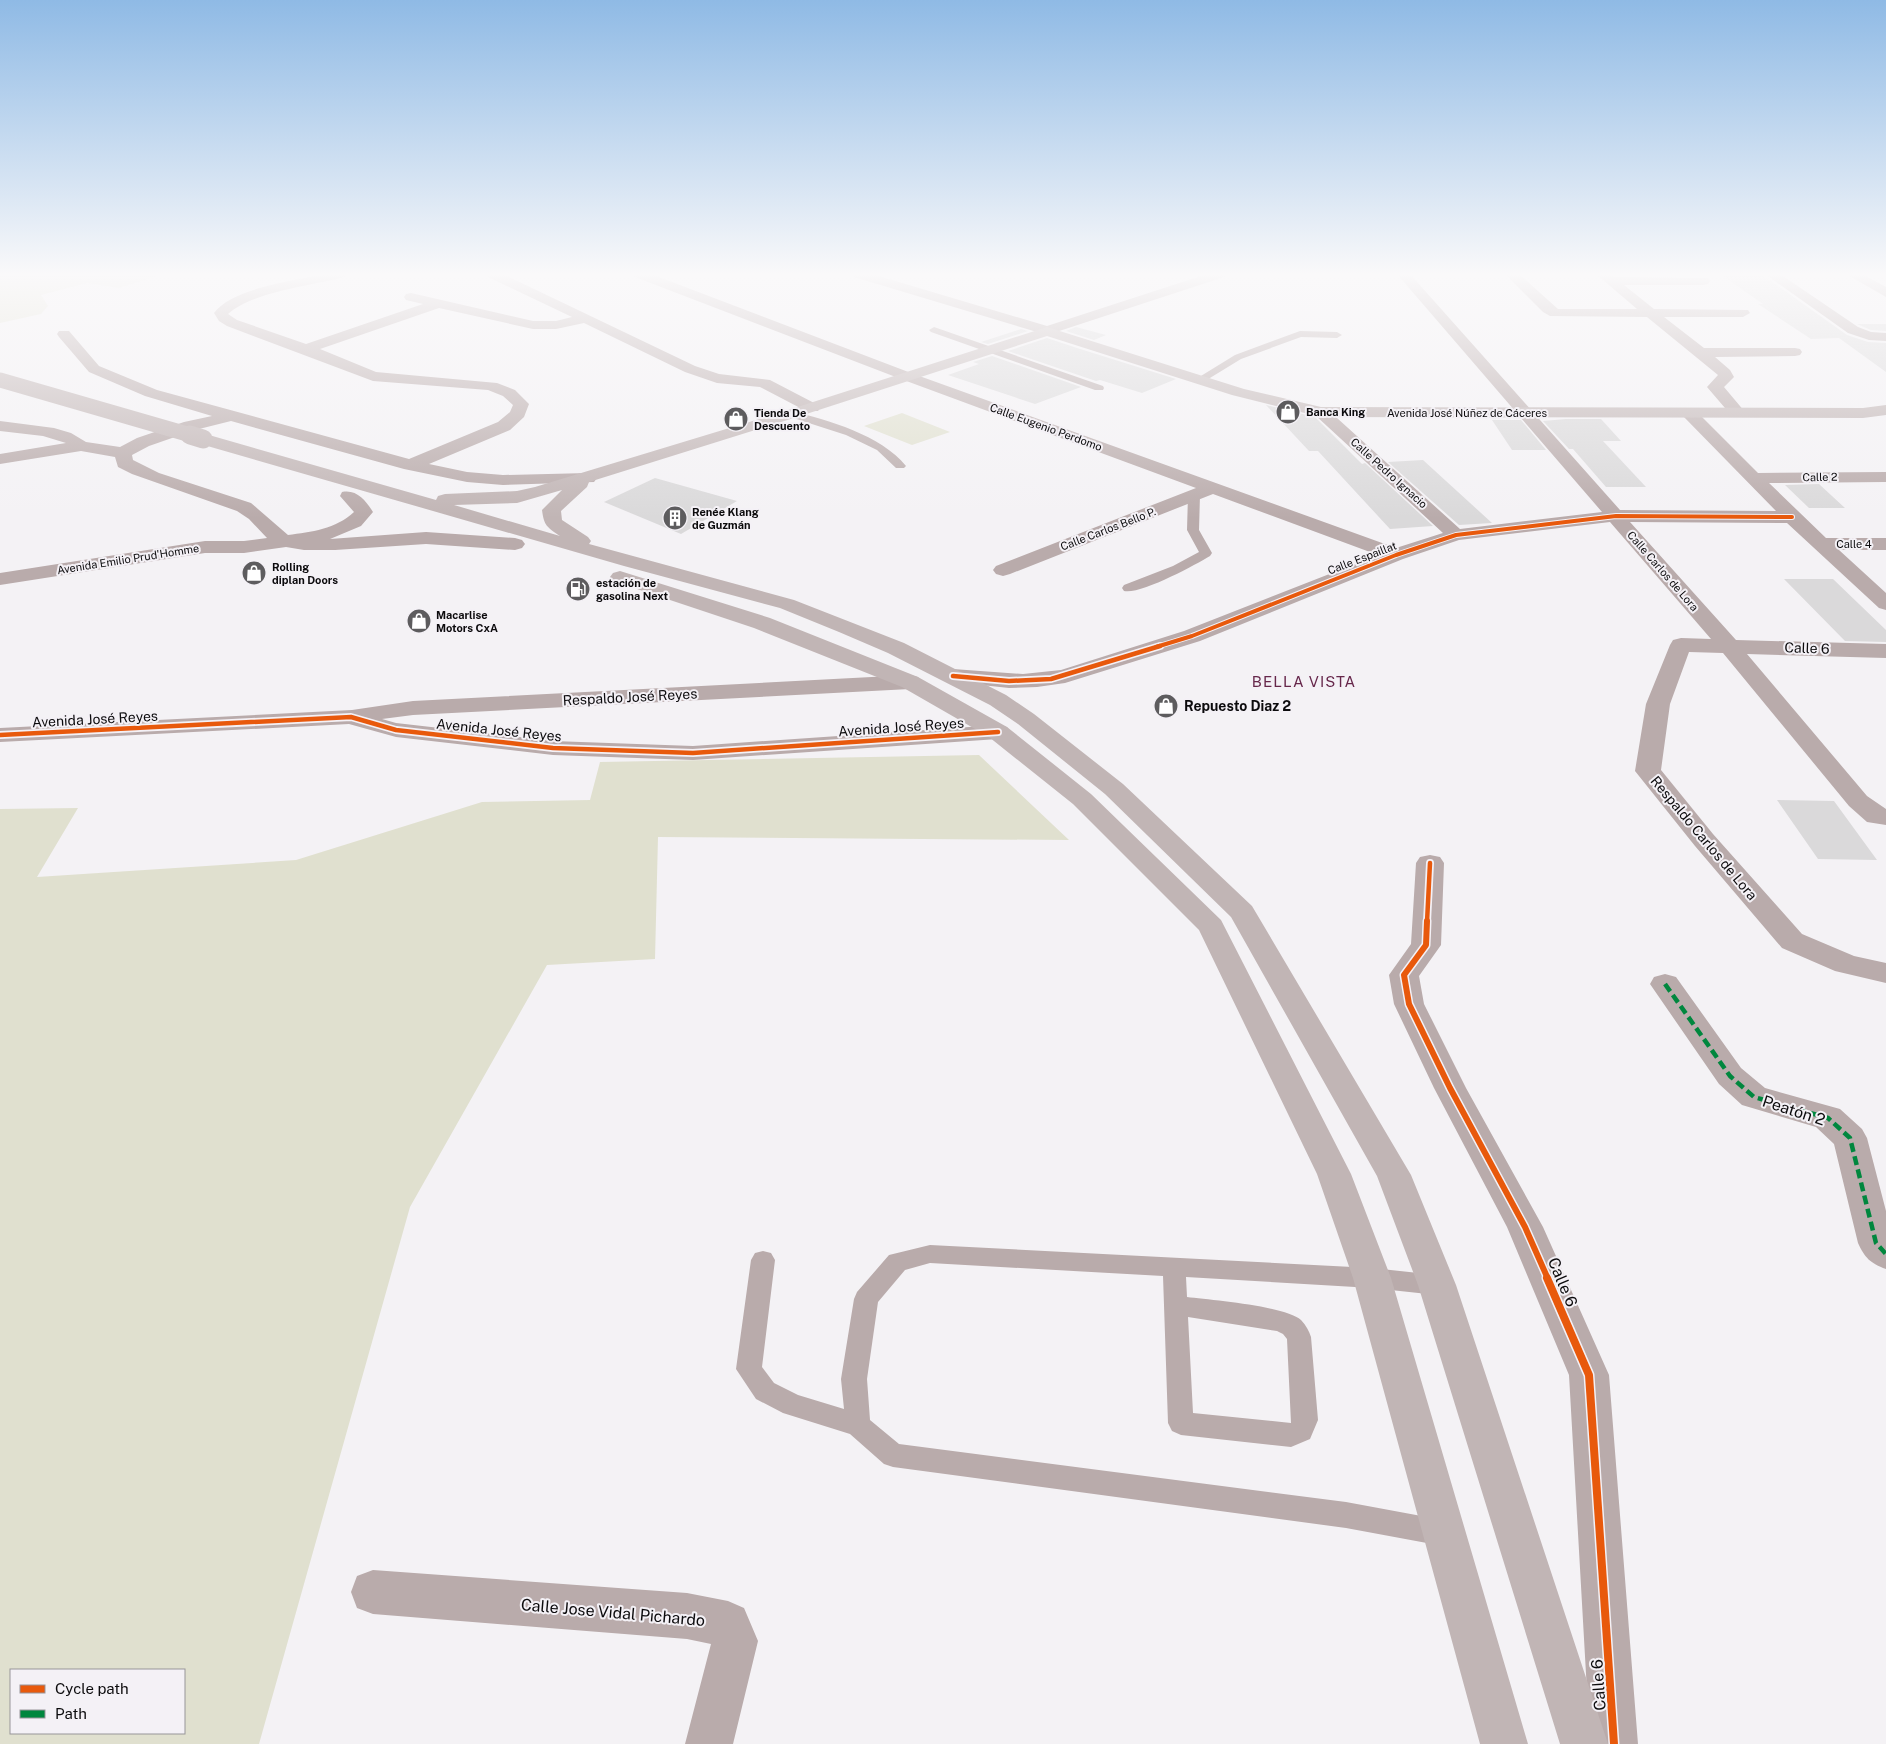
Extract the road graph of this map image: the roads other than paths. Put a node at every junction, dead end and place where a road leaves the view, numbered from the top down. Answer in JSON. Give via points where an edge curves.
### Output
{"nodes":[{"id":1,"x":82,"y":355,"type":"edge"},
{"id":2,"x":322,"y":355,"type":"edge"},
{"id":3,"x":660,"y":355,"type":"edge"},
{"id":4,"x":852,"y":355,"type":"edge"},
{"id":5,"x":970,"y":355,"type":"edge"},
{"id":6,"x":1003,"y":355,"type":"edge"},
{"id":7,"x":1123,"y":355,"type":"edge"},
{"id":8,"x":1242,"y":355,"type":"edge"},
{"id":9,"x":1474,"y":355,"type":"edge"},
{"id":10,"x":1703,"y":355,"type":"edge"},
{"id":11,"x":906,"y":376,"type":"junction"},
{"id":12,"x":1200,"y":379,"type":"junction"},
{"id":13,"x":0,"y":380,"type":"edge"},
{"id":14,"x":1099,"y":388,"type":"dead end"},
{"id":15,"x":0,"y":390,"type":"edge"},
{"id":16,"x":812,"y":408,"type":"junction"},
{"id":17,"x":1886,"y":410,"type":"edge"},
{"id":18,"x":1321,"y":412,"type":"junction"},
{"id":19,"x":1737,"y":412,"type":"junction"},
{"id":20,"x":1525,"y":413,"type":"junction"},
{"id":21,"x":1689,"y":413,"type":"junction"},
{"id":22,"x":791,"y":414,"type":"junction"},
{"id":23,"x":233,"y":416,"type":"junction"},
{"id":24,"x":0,"y":426,"type":"edge"},
{"id":25,"x":196,"y":442,"type":"junction"},
{"id":26,"x":81,"y":446,"type":"junction"},
{"id":27,"x":123,"y":453,"type":"junction"},
{"id":28,"x":0,"y":459,"type":"edge"},
{"id":29,"x":410,"y":465,"type":"junction"},
{"id":30,"x":900,"y":466,"type":"dead end"},
{"id":31,"x":467,"y":477,"type":"junction"},
{"id":32,"x":1886,"y":477,"type":"edge"},
{"id":33,"x":588,"y":478,"type":"junction"},
{"id":34,"x":1753,"y":478,"type":"junction"},
{"id":35,"x":1213,"y":488,"type":"junction"},
{"id":36,"x":1194,"y":495,"type":"junction"},
{"id":37,"x":349,"y":496,"type":"junction"},
{"id":38,"x":413,"y":499,"type":"junction"},
{"id":39,"x":452,"y":500,"type":"junction"},
{"id":40,"x":1616,"y":516,"type":"junction"},
{"id":41,"x":1792,"y":517,"type":"junction"},
{"id":42,"x":258,"y":520,"type":"junction"},
{"id":43,"x":1456,"y":535,"type":"junction"},
{"id":44,"x":286,"y":541,"type":"junction"},
{"id":45,"x":515,"y":544,"type":"junction"},
{"id":46,"x":1822,"y":544,"type":"junction"},
{"id":47,"x":1886,"y":544,"type":"edge"},
{"id":48,"x":205,"y":547,"type":"junction"},
{"id":49,"x":1396,"y":555,"type":"junction"},
{"id":50,"x":631,"y":562,"type":"junction"},
{"id":51,"x":1003,"y":570,"type":"dead end"},
{"id":52,"x":0,"y":580,"type":"edge"},
{"id":53,"x":1129,"y":588,"type":"dead end"},
{"id":54,"x":1886,"y":604,"type":"edge"},
{"id":55,"x":1729,"y":646,"type":"junction"},
{"id":56,"x":1886,"y":651,"type":"edge"},
{"id":57,"x":953,"y":676,"type":"junction"},
{"id":58,"x":910,"y":682,"type":"junction"},
{"id":59,"x":351,"y":717,"type":"junction"},
{"id":60,"x":998,"y":732,"type":"junction"},
{"id":61,"x":0,"y":736,"type":"edge"},
{"id":62,"x":1886,"y":817,"type":"edge"},
{"id":63,"x":1430,"y":863,"type":"dead end"},
{"id":64,"x":1886,"y":973,"type":"edge"},
{"id":65,"x":1665,"y":984,"type":"dead end"},
{"id":66,"x":1886,"y":1254,"type":"edge"},
{"id":67,"x":763,"y":1260,"type":"dead end"},
{"id":68,"x":1174,"y":1268,"type":"junction"},
{"id":69,"x":1372,"y":1278,"type":"junction"},
{"id":70,"x":1437,"y":1285,"type":"junction"},
{"id":71,"x":1175,"y":1305,"type":"junction"},
{"id":72,"x":858,"y":1425,"type":"junction"},
{"id":73,"x":1444,"y":1533,"type":"junction"},
{"id":74,"x":373,"y":1592,"type":"dead end"},
{"id":75,"x":709,"y":1744,"type":"edge"},
{"id":76,"x":1504,"y":1744,"type":"edge"},
{"id":77,"x":1584,"y":1744,"type":"edge"},
{"id":78,"x":1614,"y":1744,"type":"edge"}],
"edges":[{"from":1,"to":23,"type":"street","via":[[94,369],[151,392]]},
{"from":2,"to":29,"type":"street","via":[[373,376],[491,386],[509,393],[521,404],[518,414],[504,426]]},
{"from":3,"to":16,"type":"street","via":[[690,370],[718,378],[764,383]]},
{"from":4,"to":11,"type":"street","name":"Calle Eugenio Perdomo"},
{"from":5,"to":11,"type":"main road"},
{"from":6,"to":14,"type":"lane"},
{"from":7,"to":12,"type":"main road","name":"Avenida José Núñez de Cáceres"},
{"from":8,"to":12,"type":"lane"},
{"from":9,"to":20,"type":"street","name":"Calle Carlos de Lora"},
{"from":10,"to":19,"type":"street","via":[[1725,373],[1726,376],[1715,387]]},
{"from":11,"to":16,"type":"main road"},
{"from":11,"to":35,"type":"street","name":"Calle Eugenio Perdomo"},
{"from":12,"to":18,"type":"main road","name":"Avenida José Núñez de Cáceres","via":[[1238,392]]},
{"from":13,"to":25,"type":"main road","bridge":true},
{"from":15,"to":25,"type":"main road"},
{"from":16,"to":22,"type":"main road"},
{"from":17,"to":19,"type":"main road","name":"Avenida José Núñez de Cáceres","via":[[1863,413]]},
{"from":18,"to":20,"type":"main road","name":"Avenida José Núñez de Cáceres"},
{"from":18,"to":43,"type":"street","name":"Calle Pedro Ignacio"},
{"from":19,"to":21,"type":"main road","name":"Avenida José Núñez de Cáceres"},
{"from":20,"to":21,"type":"main road","name":"Avenida José Núñez de Cáceres"},
{"from":20,"to":40,"type":"street","name":"Calle Carlos de Lora"},
{"from":21,"to":34,"type":"street"},
{"from":22,"to":30,"type":"lane","via":[[866,440],[882,448]]},
{"from":22,"to":33,"type":"main road"},
{"from":23,"to":27,"type":"street","via":[[190,426],[143,442]]},
{"from":23,"to":29,"type":"street"},
{"from":24,"to":26,"type":"street","via":[[62,435],[75,439]]},
{"from":25,"to":37,"type":"main road"},
{"from":25,"to":38,"type":"main road"},
{"from":26,"to":27,"type":"street"},
{"from":26,"to":28,"type":"street"},
{"from":27,"to":42,"type":"street","via":[[124,463],[137,471],[247,508]]},
{"from":29,"to":31,"type":"street"},
{"from":31,"to":33,"type":"street","via":[[503,480]]},
{"from":31,"to":39,"type":"main road","via":[[470,481]]},
{"from":32,"to":34,"type":"street","name":"Calle 2"},
{"from":33,"to":39,"type":"main road","via":[[517,497]]},
{"from":33,"to":50,"type":"main road","via":[[551,510],[553,522],[583,542]]},
{"from":34,"to":41,"type":"street"},
{"from":35,"to":36,"type":"street","name":"Calle Carlos Bello P."},
{"from":35,"to":49,"type":"street","name":"Calle Eugenio Perdomo"},
{"from":36,"to":51,"type":"street","name":"Calle Carlos Bello P."},
{"from":36,"to":53,"type":"lane","via":[[1193,530],[1206,553],[1178,569]]},
{"from":37,"to":44,"type":"street","via":[[364,512],[354,522],[312,538]]},
{"from":37,"to":45,"type":"main road"},
{"from":38,"to":39,"type":"main road"},
{"from":38,"to":50,"type":"main road"},
{"from":40,"to":41,"type":"street","name":"Calle Espaillat"},
{"from":40,"to":43,"type":"street","name":"Calle Espaillat"},
{"from":40,"to":55,"type":"street","name":"Calle Carlos de Lora"},
{"from":41,"to":46,"type":"street"},
{"from":42,"to":44,"type":"street","via":[[274,536]]},
{"from":42,"to":48,"type":"street"},
{"from":43,"to":49,"type":"street","name":"Calle Espaillat"},
{"from":44,"to":45,"type":"street","via":[[325,544],[415,538]]},
{"from":44,"to":48,"type":"street","name":"Avenida Emilio Prud'Homme","via":[[244,547]]},
{"from":45,"to":58,"type":"main road","via":[[762,623]]},
{"from":46,"to":47,"type":"street","name":"Calle 4"},
{"from":46,"to":54,"type":"street"},
{"from":48,"to":52,"type":"street","name":"Avenida Emilio Prud'Homme"},
{"from":49,"to":57,"type":"street","name":"Calle Espaillat","via":[[1192,636],[1065,676],[1044,681]]},
{"from":50,"to":57,"type":"main road","via":[[787,604],[896,648]]},
{"from":55,"to":56,"type":"street","name":"Calle 6"},
{"from":55,"to":62,"type":"street","name":"Calle Carlos de Lora","via":[[1858,801],[1876,816]]},
{"from":55,"to":64,"type":"street","name":"Respaldo Carlos de Lora","via":[[1681,645],[1658,704],[1648,771],[1792,940],[1846,964]]},
{"from":57,"to":70,"type":"main road","via":[[1026,719],[1114,789],[1242,912],[1394,1175]]},
{"from":58,"to":59,"type":"street","name":"Respaldo José Reyes","via":[[413,708]]},
{"from":58,"to":60,"type":"main road"},
{"from":59,"to":60,"type":"street","name":"Avenida José Reyes","via":[[396,730],[553,748],[693,752]]},
{"from":59,"to":61,"type":"street","name":"Avenida José Reyes"},
{"from":60,"to":69,"type":"main road","via":[[1082,799],[1211,926],[1334,1174]]},
{"from":63,"to":78,"type":"street","name":"Calle 6","via":[[1426,945],[1404,975],[1409,1004],[1525,1227],[1590,1376]]},
{"from":65,"to":66,"type":"street","name":"Peatón 2","via":[[1730,1076],[1754,1097],[1828,1118],[1850,1138],[1876,1244]]},
{"from":67,"to":72,"type":"lane","via":[[749,1369],[766,1390],[792,1405]]},
{"from":68,"to":69,"type":"lane"},
{"from":68,"to":71,"type":"lane"},
{"from":68,"to":72,"type":"lane","via":[[930,1254],[897,1262],[866,1299],[854,1380]]},
{"from":69,"to":70,"type":"lane"},
{"from":69,"to":73,"type":"main road"},
{"from":70,"to":77,"type":"main road"},
{"from":71,"to":71,"type":"lane","via":[[1181,1422],[1291,1436],[1301,1431],[1305,1420],[1299,1337],[1292,1327],[1282,1321]]},
{"from":72,"to":73,"type":"lane","via":[[893,1455],[1346,1515]]},
{"from":73,"to":76,"type":"main road"},
{"from":74,"to":75,"type":"street","name":"Calle Jose Vidal Pichardo","via":[[687,1616],[728,1624],[735,1641]]}]}
